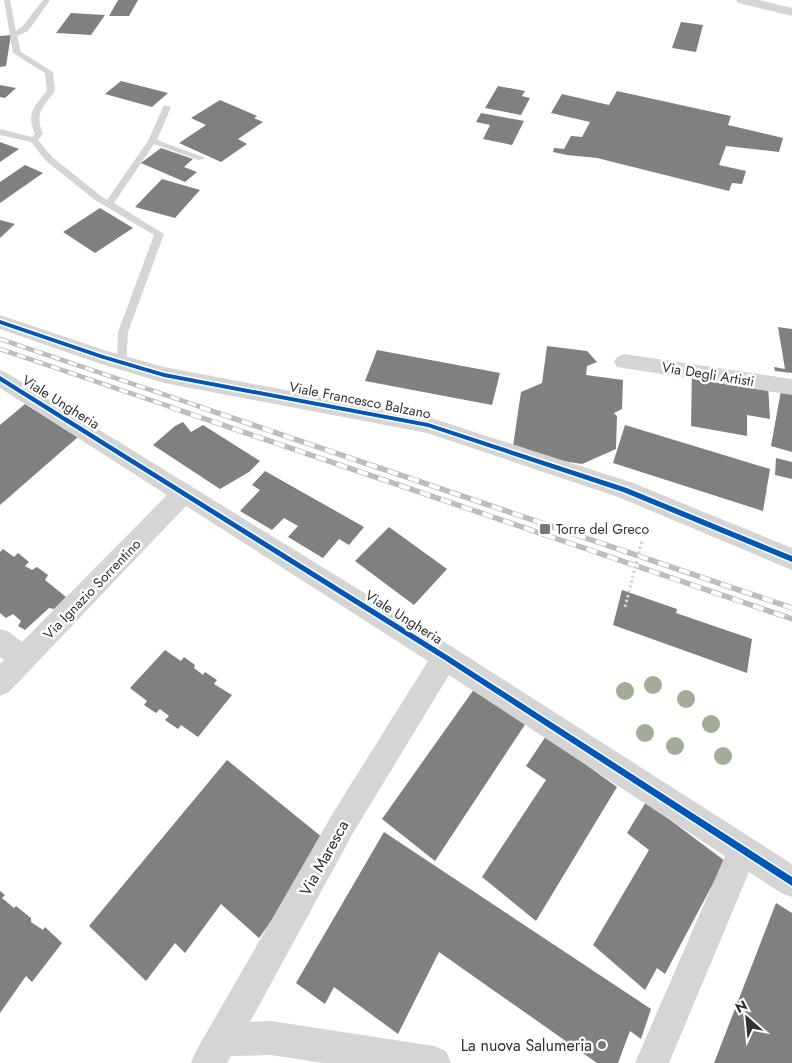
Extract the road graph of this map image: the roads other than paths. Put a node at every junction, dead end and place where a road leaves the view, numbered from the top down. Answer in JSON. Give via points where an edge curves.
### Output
{"nodes":[{"id":1,"x":7,"y":0,"type":"edge"},
{"id":2,"x":47,"y":0,"type":"edge"},
{"id":3,"x":742,"y":0,"type":"edge"},
{"id":4,"x":792,"y":12,"type":"edge"},
{"id":5,"x":14,"y":35,"type":"junction"},
{"id":6,"x":167,"y":107,"type":"dead end"},
{"id":7,"x":0,"y":132,"type":"edge"},
{"id":8,"x":34,"y":140,"type":"junction"},
{"id":9,"x":152,"y":140,"type":"junction"},
{"id":10,"x":202,"y":158,"type":"dead end"},
{"id":11,"x":109,"y":204,"type":"junction"},
{"id":12,"x":0,"y":322,"type":"edge"},
{"id":13,"x":624,"y":362,"type":"dead end"},
{"id":14,"x":122,"y":363,"type":"junction"},
{"id":15,"x":0,"y":378,"type":"edge"},
{"id":16,"x":792,"y":387,"type":"edge"},
{"id":17,"x":183,"y":494,"type":"junction"},
{"id":18,"x":792,"y":559,"type":"edge"},
{"id":19,"x":0,"y":641,"type":"edge"},
{"id":20,"x":445,"y":657,"type":"junction"},
{"id":21,"x":23,"y":660,"type":"junction"},
{"id":22,"x":0,"y":683,"type":"edge"},
{"id":23,"x":743,"y":851,"type":"junction"},
{"id":24,"x":792,"y":882,"type":"edge"},
{"id":25,"x":215,"y":1051,"type":"edge"},
{"id":26,"x":434,"y":1063,"type":"edge"},
{"id":27,"x":652,"y":1063,"type":"edge"}],
"edges":[{"from":1,"to":5,"type":"lane"},
{"from":2,"to":5,"type":"lane","via":[[24,29]]},
{"from":3,"to":4,"type":"street"},
{"from":5,"to":8,"type":"lane","via":[[17,53],[49,72],[51,91],[37,108],[34,123],[39,134]]},
{"from":6,"to":9,"type":"lane"},
{"from":7,"to":8,"type":"lane"},
{"from":8,"to":11,"type":"lane","via":[[50,159]]},
{"from":9,"to":10,"type":"lane"},
{"from":9,"to":11,"type":"lane"},
{"from":11,"to":14,"type":"lane","via":[[159,234],[123,332]]},
{"from":12,"to":14,"type":"street","name":"Viale Francesco Balzano"},
{"from":13,"to":16,"type":"street","name":"Via Degli Artisti"},
{"from":14,"to":18,"type":"street","name":"Viale Francesco Balzano","via":[[164,375],[428,426],[625,490]]},
{"from":15,"to":17,"type":"street","name":"Viale Ungheria"},
{"from":17,"to":20,"type":"street","name":"Viale Ungheria"},
{"from":17,"to":21,"type":"street","name":"Via Ignazio Sorrentino"},
{"from":19,"to":21,"type":"street"},
{"from":20,"to":23,"type":"street","name":"Viale Ungheria"},
{"from":20,"to":25,"type":"street","name":"Via Maresca","via":[[343,823]]},
{"from":21,"to":22,"type":"street","name":"Via Ignazio Sorrentino"},
{"from":23,"to":24,"type":"street","name":"Viale Ungheria"},
{"from":23,"to":27,"type":"street"},
{"from":25,"to":26,"type":"street","via":[[270,1038]]}]}
